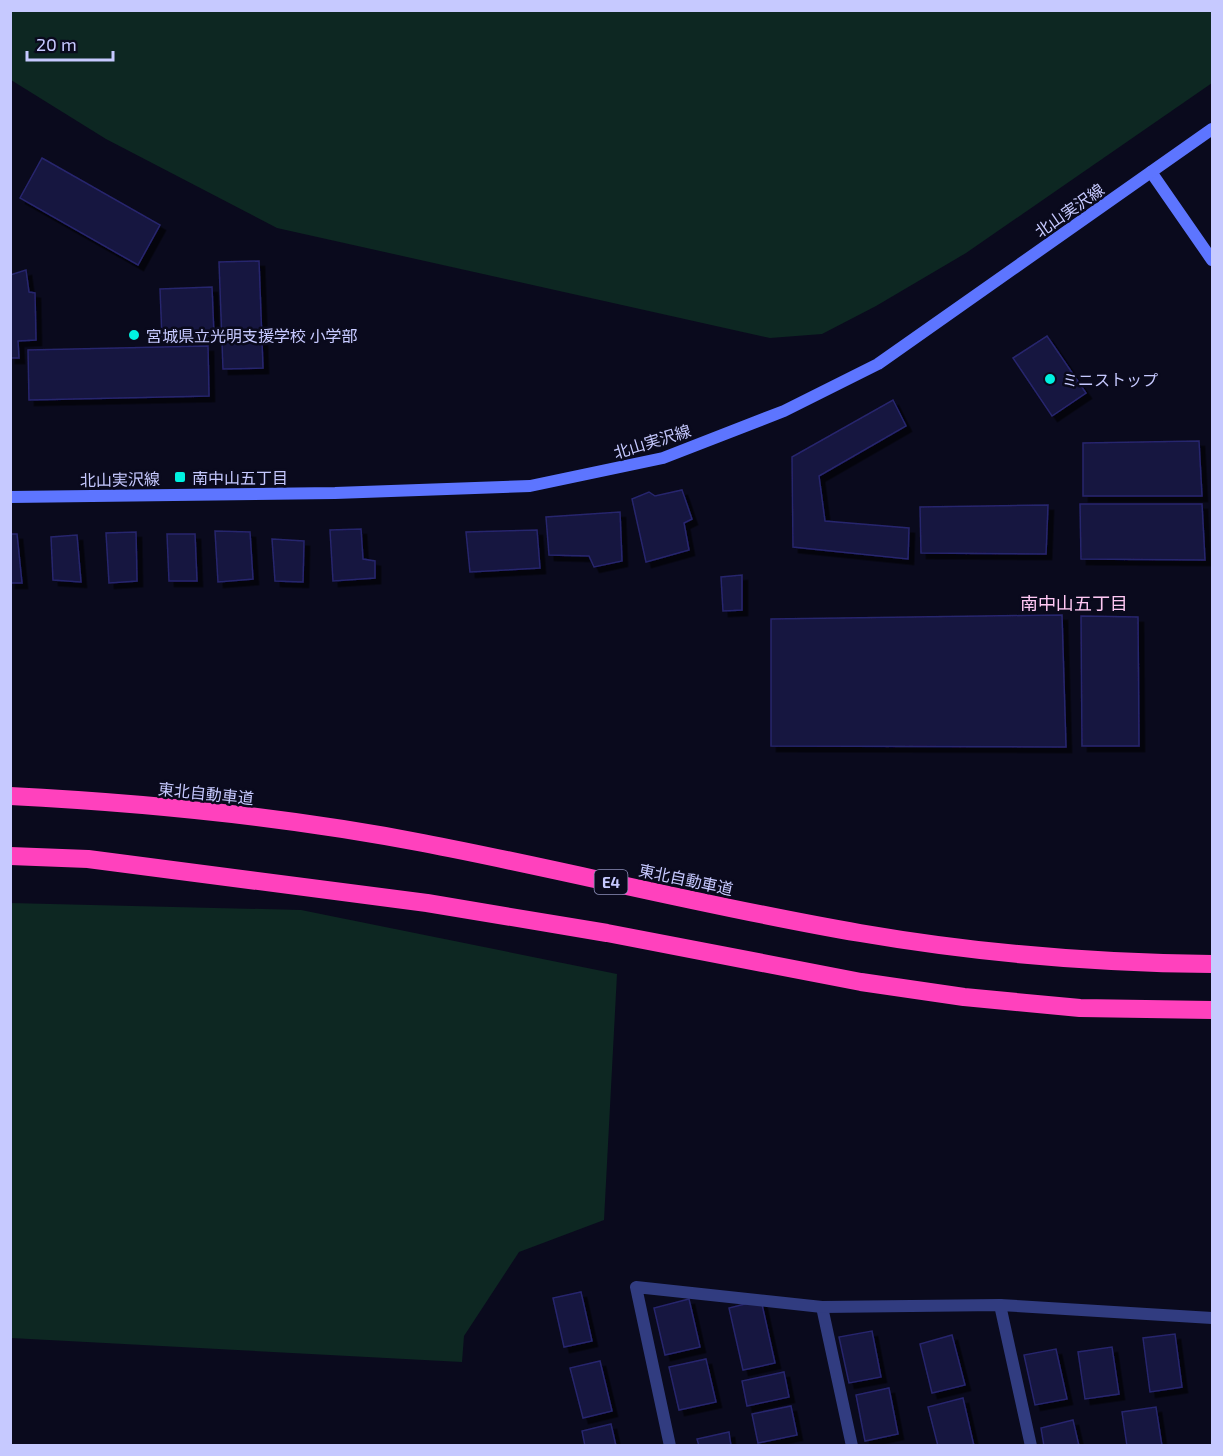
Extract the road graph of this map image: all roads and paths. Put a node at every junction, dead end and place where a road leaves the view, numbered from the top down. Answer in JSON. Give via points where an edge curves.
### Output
{"nodes":[{"id":1,"x":1212,"y":129,"type":"edge"},
{"id":2,"x":1151,"y":172,"type":"junction"},
{"id":3,"x":1212,"y":260,"type":"edge"},
{"id":4,"x":10,"y":497,"type":"edge"},
{"id":5,"x":10,"y":796,"type":"edge"},
{"id":6,"x":10,"y":856,"type":"edge"},
{"id":7,"x":1212,"y":964,"type":"edge"},
{"id":8,"x":1212,"y":1010,"type":"edge"},
{"id":9,"x":1000,"y":1305,"type":"junction"},
{"id":10,"x":822,"y":1307,"type":"junction"},
{"id":11,"x":1212,"y":1318,"type":"edge"},
{"id":12,"x":670,"y":1446,"type":"edge"},
{"id":13,"x":852,"y":1446,"type":"edge"},
{"id":14,"x":1031,"y":1446,"type":"edge"}],
"edges":[{"from":1,"to":2,"type":"street","name":"北山実沢線"},
{"from":2,"to":3,"type":"street"},
{"from":2,"to":4,"type":"street","name":"北山実沢線","via":[[878,364],[784,411],[663,458],[530,486]]},
{"from":5,"to":7,"type":"highway","name":"東北自動車道","number":"E4","via":[[238,816],[421,842],[717,906],[873,935],[1080,959]]},
{"from":6,"to":8,"type":"highway","via":[[88,859],[427,903],[963,997],[1080,1008]]},
{"from":9,"to":10,"type":"street"},
{"from":9,"to":11,"type":"street"},
{"from":9,"to":14,"type":"street"},
{"from":10,"to":12,"type":"street","via":[[636,1287]]},
{"from":10,"to":13,"type":"street"}]}
